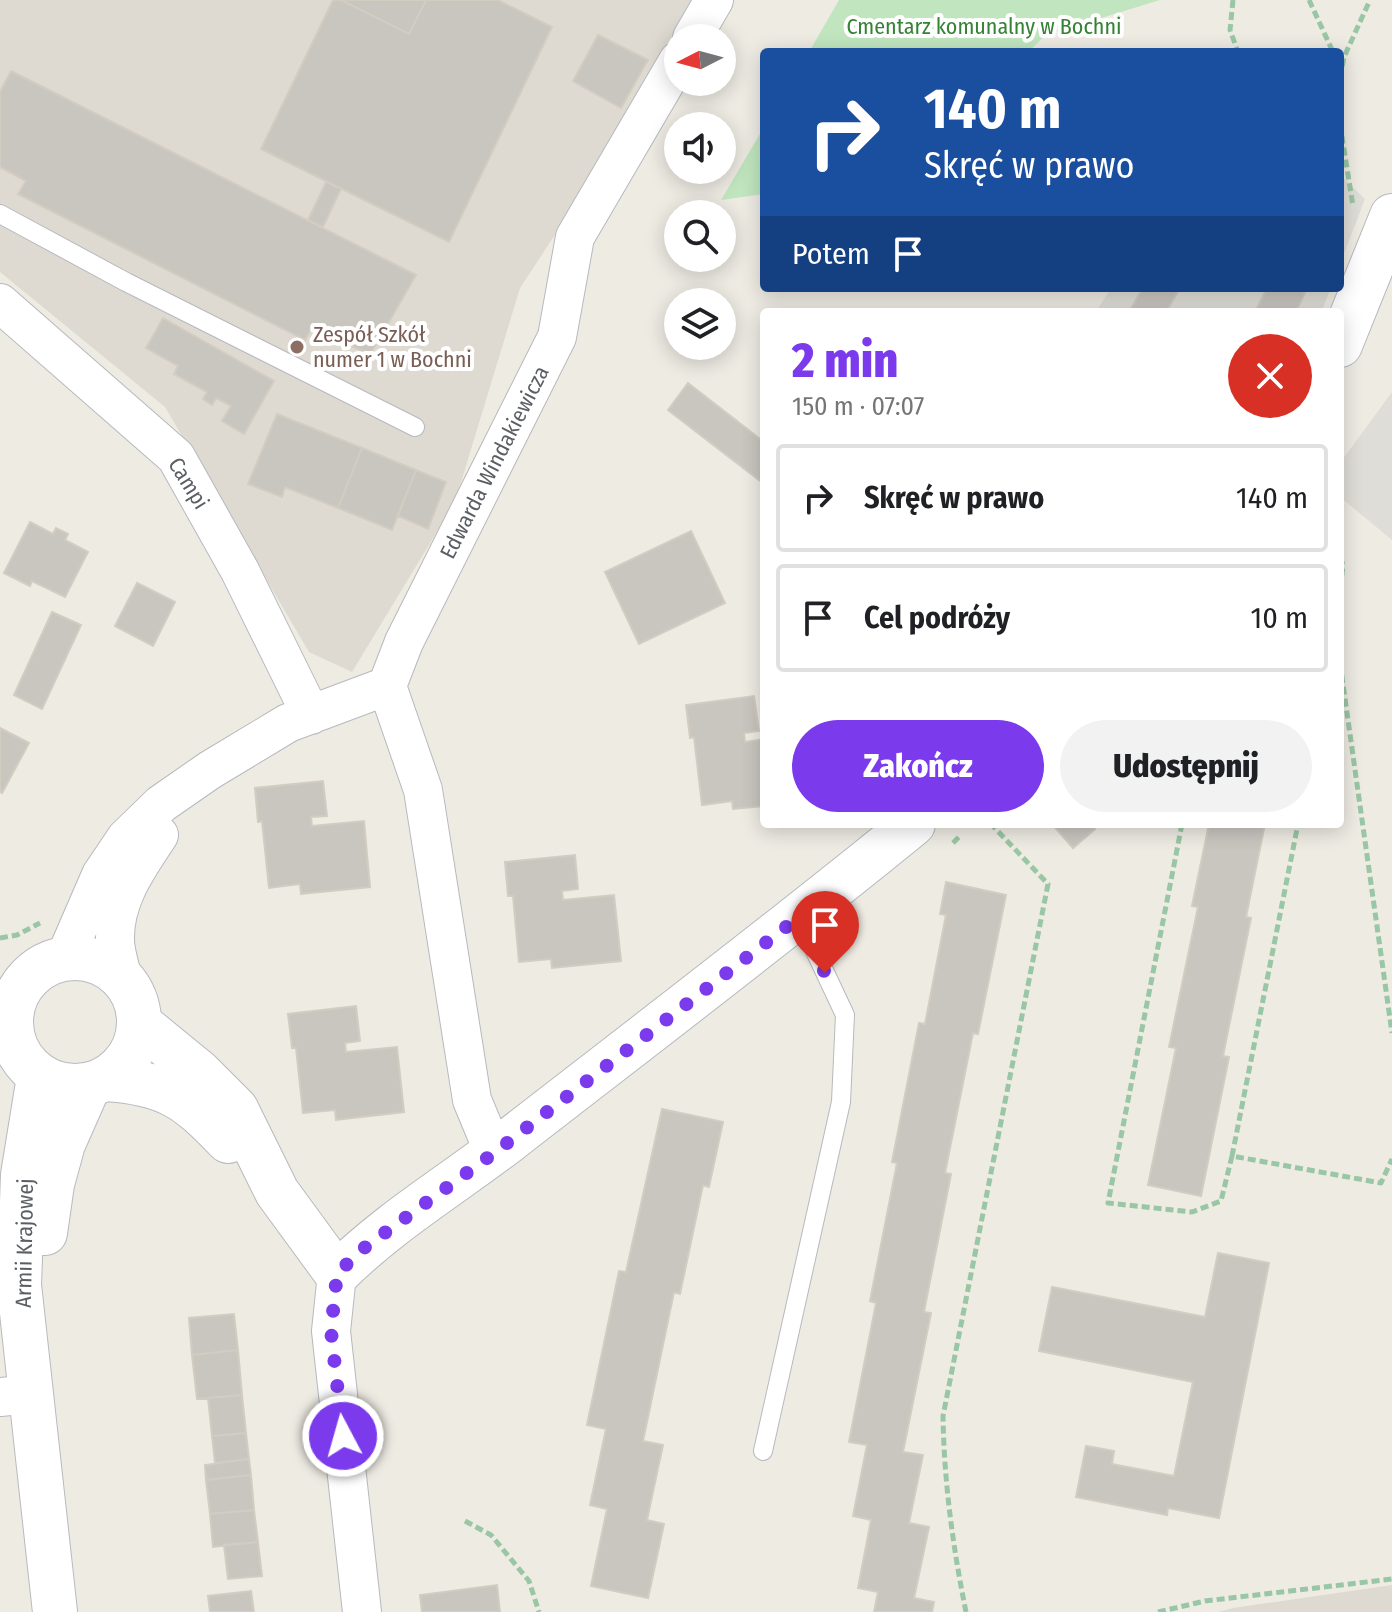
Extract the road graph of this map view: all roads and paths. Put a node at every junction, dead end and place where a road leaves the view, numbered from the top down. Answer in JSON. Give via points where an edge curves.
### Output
{"nodes":[{"id":1,"x":714,"y":0,"type":"edge"},
{"id":2,"x":1233,"y":0,"type":"edge"},
{"id":3,"x":1309,"y":0,"type":"edge"},
{"id":4,"x":1370,"y":0,"type":"edge"},
{"id":5,"x":700,"y":24,"type":"edge"},
{"id":6,"x":1237,"y":48,"type":"edge"},
{"id":7,"x":1331,"y":48,"type":"edge"},
{"id":8,"x":1344,"y":57,"type":"edge"},
{"id":9,"x":664,"y":85,"type":"edge"},
{"id":10,"x":1344,"y":137,"type":"edge"},
{"id":11,"x":1373,"y":213,"type":"edge"},
{"id":12,"x":0,"y":214,"type":"edge"},
{"id":13,"x":0,"y":303,"type":"edge"},
{"id":14,"x":1344,"y":329,"type":"edge"},
{"id":15,"x":415,"y":427,"type":"dead end"},
{"id":16,"x":387,"y":686,"type":"junction"},
{"id":17,"x":1344,"y":691,"type":"edge"},
{"id":18,"x":311,"y":715,"type":"junction"},
{"id":19,"x":210,"y":770,"type":"junction"},
{"id":20,"x":908,"y":828,"type":"edge"},
{"id":21,"x":995,"y":828,"type":"edge"},
{"id":22,"x":1181,"y":828,"type":"edge"},
{"id":23,"x":1297,"y":828,"type":"edge"},
{"id":24,"x":960,"y":836,"type":"dead end"},
{"id":25,"x":953,"y":843,"type":"dead end"},
{"id":26,"x":799,"y":917,"type":"junction"},
{"id":27,"x":55,"y":961,"type":"junction"},
{"id":28,"x":0,"y":963,"type":"edge"},
{"id":29,"x":122,"y":977,"type":"junction"},
{"id":30,"x":139,"y":1023,"type":"junction"},
{"id":31,"x":6,"y":1028,"type":"edge"},
{"id":32,"x":1392,"y":1033,"type":"edge"},
{"id":33,"x":39,"y":1077,"type":"junction"},
{"id":34,"x":97,"y":1082,"type":"junction"},
{"id":35,"x":494,"y":1153,"type":"junction"},
{"id":36,"x":1232,"y":1156,"type":"junction"},
{"id":37,"x":1392,"y":1159,"type":"edge"},
{"id":38,"x":277,"y":1192,"type":"junction"},
{"id":39,"x":337,"y":1274,"type":"junction"},
{"id":40,"x":20,"y":1384,"type":"edge"},
{"id":41,"x":763,"y":1451,"type":"dead end"},
{"id":42,"x":465,"y":1521,"type":"dead end"},
{"id":43,"x":1392,"y":1579,"type":"edge"},
{"id":44,"x":55,"y":1612,"type":"edge"},
{"id":45,"x":362,"y":1612,"type":"edge"},
{"id":46,"x":539,"y":1612,"type":"edge"},
{"id":47,"x":966,"y":1612,"type":"edge"},
{"id":48,"x":1158,"y":1612,"type":"edge"}],
"edges":[{"from":1,"to":5,"type":"street"},
{"from":2,"to":6,"type":"path","via":[[1230,30]]},
{"from":3,"to":7,"type":"path"},
{"from":4,"to":8,"type":"path"},
{"from":9,"to":16,"type":"street","name":"Edwarda Windakiewicza","via":[[575,237],[557,337]]},
{"from":10,"to":11,"type":"path"},
{"from":11,"to":14,"type":"street"},
{"from":12,"to":15,"type":"lane"},
{"from":13,"to":18,"type":"street","name":"Campi","via":[[176,457]]},
{"from":16,"to":18,"type":"street"},
{"from":16,"to":35,"type":"street","via":[[423,790],[472,1100]]},
{"from":17,"to":32,"type":"path"},
{"from":18,"to":19,"type":"street"},
{"from":19,"to":27,"type":"street","via":[[161,804],[126,838]]},
{"from":19,"to":29,"type":"street","via":[[170,817],[127,885],[115,940]]},
{"from":20,"to":26,"type":"street"},
{"from":21,"to":47,"type":"path","via":[[1048,884],[943,1416],[956,1565]]},
{"from":22,"to":36,"type":"path","via":[[1108,1203],[1192,1212],[1221,1201]]},
{"from":23,"to":36,"type":"path"},
{"from":24,"to":25,"type":"path"},
{"from":26,"to":35,"type":"street"},
{"from":26,"to":41,"type":"lane","via":[[845,1015],[841,1102]]},
{"from":27,"to":28,"type":"street"},
{"from":27,"to":29,"type":"street","via":[[86,958]]},
{"from":27,"to":31,"type":"street","via":[[20,986]]},
{"from":29,"to":30,"type":"street","via":[[135,999]]},
{"from":30,"to":34,"type":"street","via":[[130,1055],[120,1069]]},
{"from":30,"to":38,"type":"street","via":[[236,1109]]},
{"from":31,"to":33,"type":"street","via":[[26,1065]]},
{"from":33,"to":34,"type":"street","via":[[72,1087]]},
{"from":33,"to":40,"type":"street","name":"Armii Krajowej","via":[[23,1175]]},
{"from":34,"to":38,"type":"street","via":[[133,1081],[171,1092],[204,1116]]},
{"from":34,"to":40,"type":"street","name":"Armii Krajowej","via":[[63,1144],[52,1184]]},
{"from":35,"to":39,"type":"street","via":[[360,1251]]},
{"from":36,"to":37,"type":"path","via":[[1381,1183]]},
{"from":38,"to":39,"type":"street"},
{"from":39,"to":45,"type":"street","via":[[331,1331]]},
{"from":40,"to":44,"type":"street","name":"Armii Krajowej"},
{"from":42,"to":46,"type":"path","via":[[491,1535],[529,1581]]},
{"from":43,"to":48,"type":"path","via":[[1205,1601]]}]}
